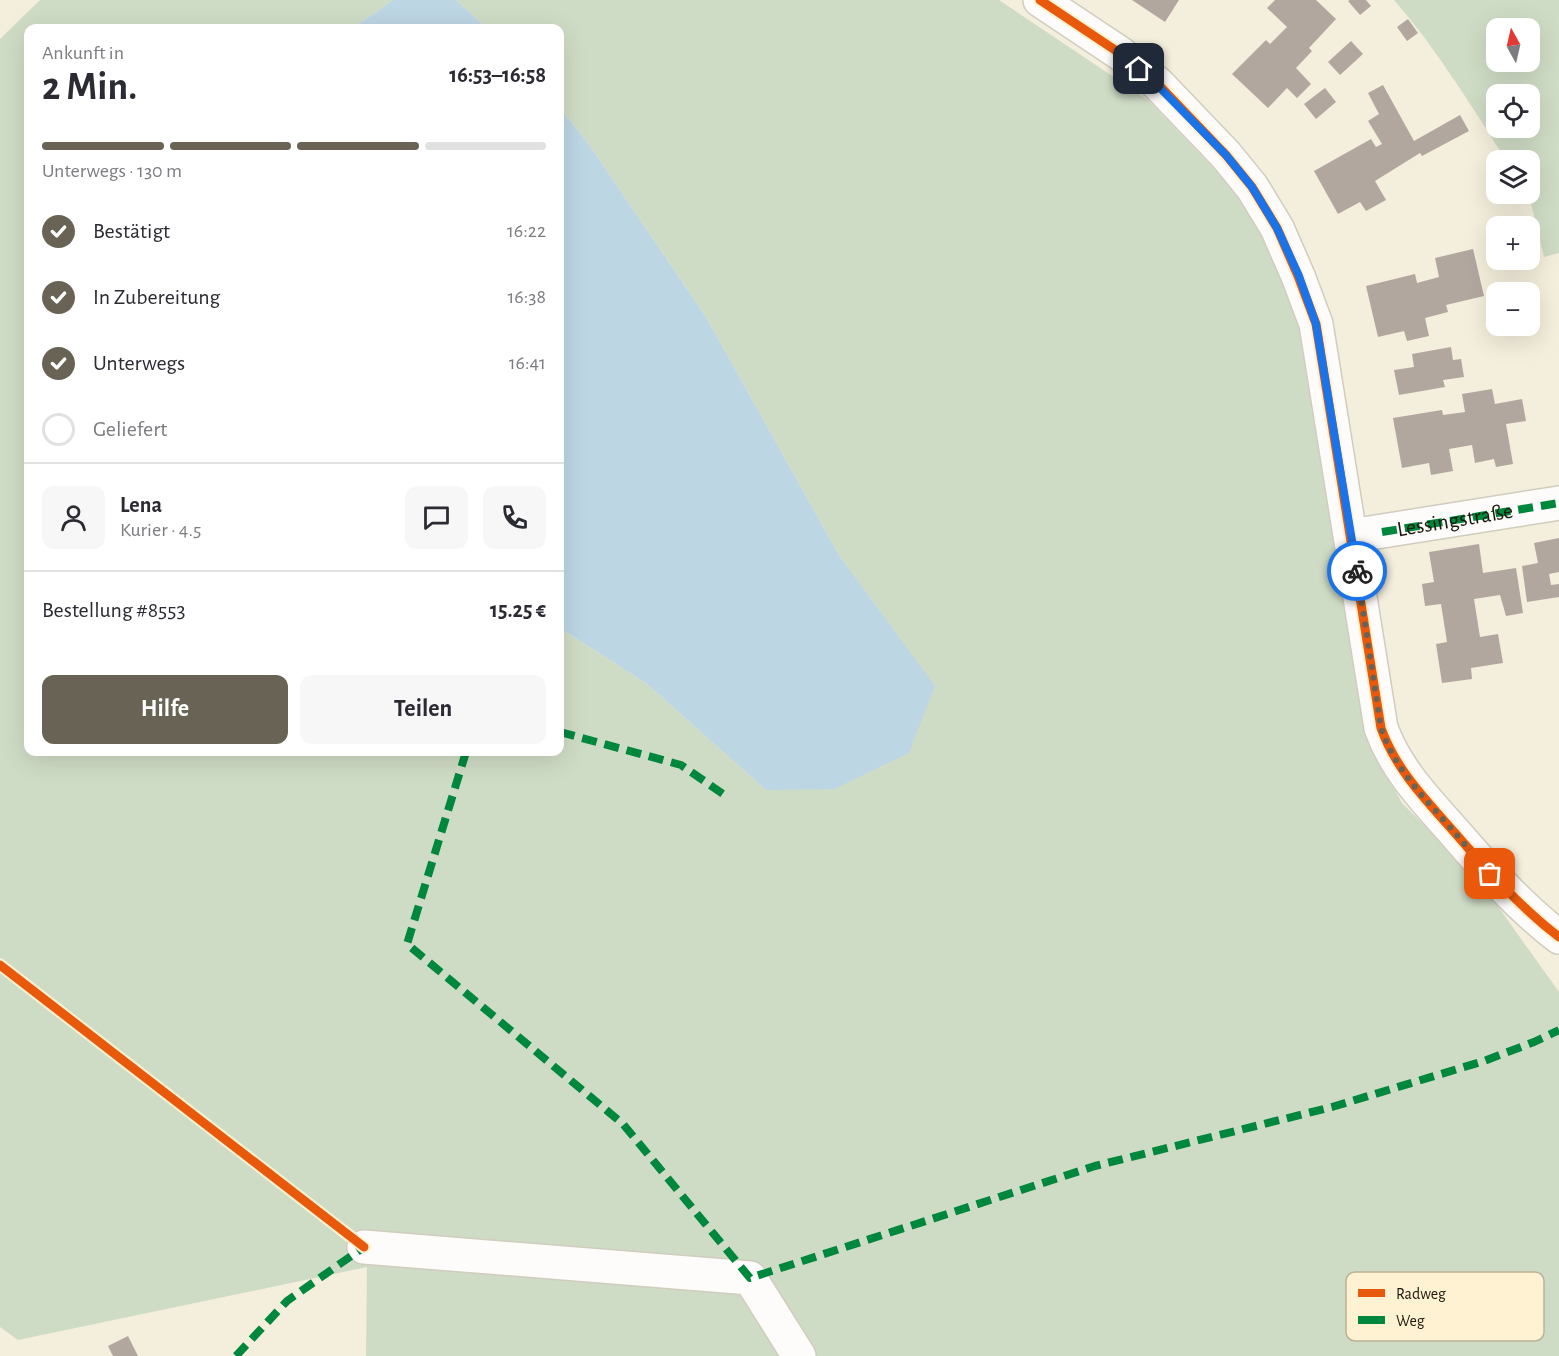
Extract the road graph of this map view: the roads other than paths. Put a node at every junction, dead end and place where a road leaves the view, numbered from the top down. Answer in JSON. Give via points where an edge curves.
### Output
{"nodes":[{"id":1,"x":1046,"y":2,"type":"edge"},
{"id":2,"x":1559,"y":503,"type":"edge"},
{"id":3,"x":1351,"y":536,"type":"junction"},
{"id":4,"x":1559,"y":937,"type":"edge"},
{"id":5,"x":364,"y":1247,"type":"dead end"},
{"id":6,"x":799,"y":1356,"type":"edge"}],
"edges":[{"from":1,"to":3,"type":"street","via":[[1121,54],[1156,84],[1226,155],[1277,228],[1316,324]]},
{"from":2,"to":3,"type":"street","name":"Lessingstraße"},
{"from":3,"to":4,"type":"street","via":[[1381,728],[1388,748],[1424,799],[1490,874]]},
{"from":5,"to":6,"type":"street","via":[[750,1278]]}]}
